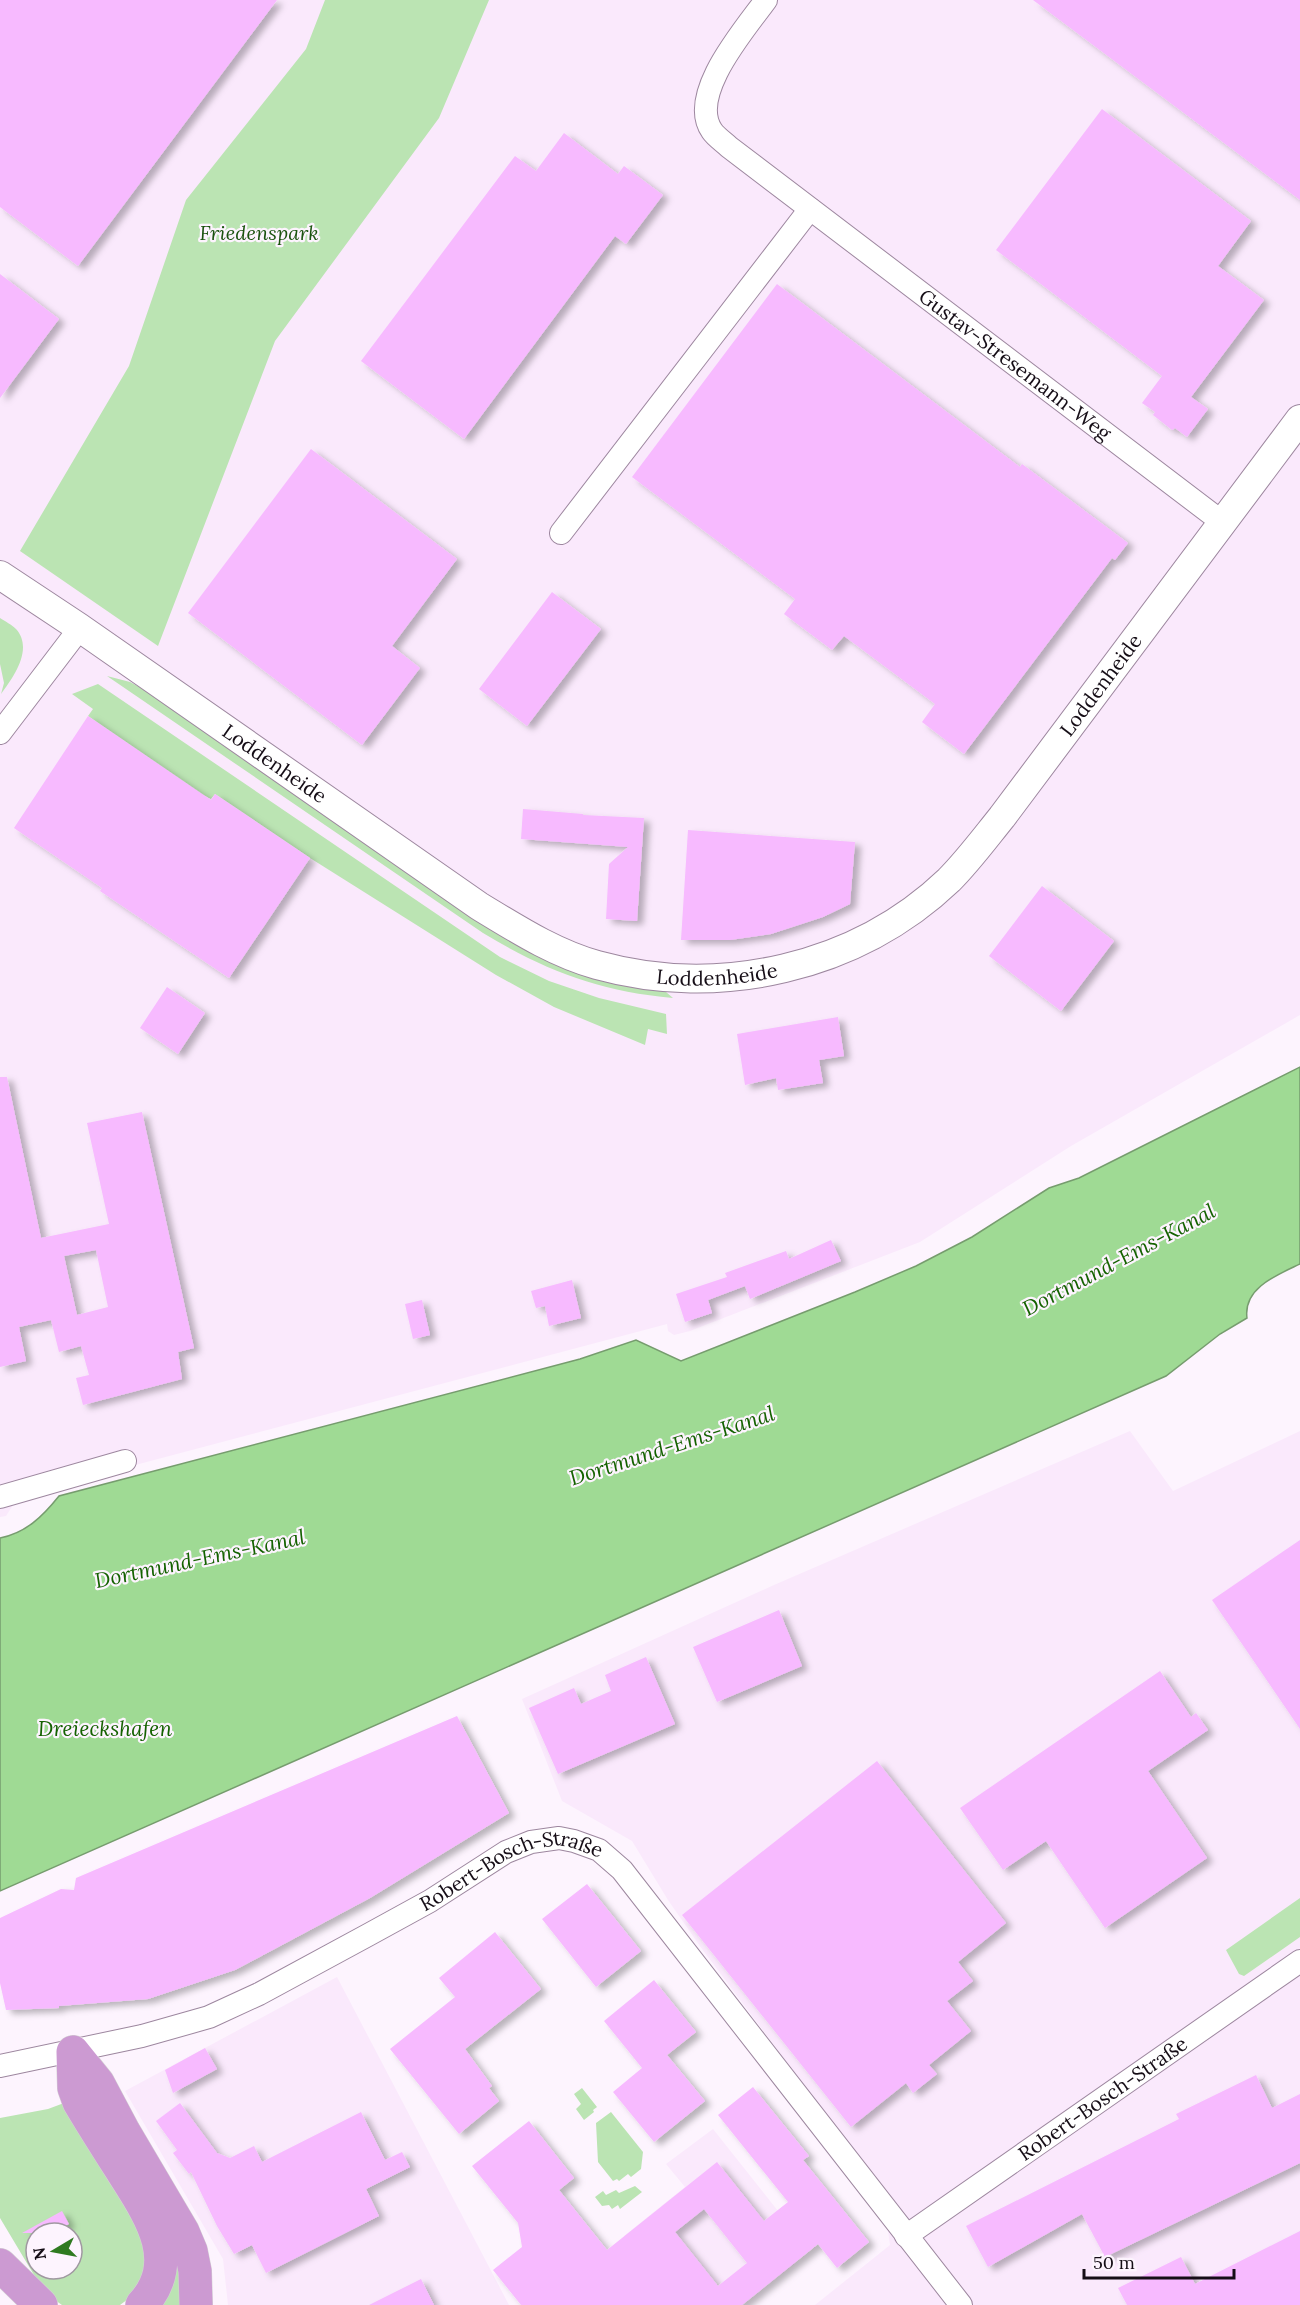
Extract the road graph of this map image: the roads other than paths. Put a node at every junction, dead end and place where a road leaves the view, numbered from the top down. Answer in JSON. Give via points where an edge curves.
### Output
{"nodes":[{"id":1,"x":766,"y":0,"type":"edge"},
{"id":2,"x":810,"y":209,"type":"junction"},
{"id":3,"x":1300,"y":419,"type":"edge"},
{"id":4,"x":1222,"y":522,"type":"junction"},
{"id":5,"x":561,"y":533,"type":"dead end"},
{"id":6,"x":0,"y":575,"type":"edge"},
{"id":7,"x":80,"y":628,"type":"junction"},
{"id":8,"x":0,"y":733,"type":"edge"},
{"id":9,"x":125,"y":1461,"type":"dead end"},
{"id":10,"x":0,"y":1497,"type":"edge"},
{"id":11,"x":1300,"y":1961,"type":"edge"},
{"id":12,"x":73,"y":2052,"type":"junction"},
{"id":13,"x":0,"y":2066,"type":"edge"},
{"id":14,"x":906,"y":2236,"type":"junction"},
{"id":15,"x":0,"y":2265,"type":"edge"},
{"id":16,"x":0,"y":2270,"type":"edge"},
{"id":17,"x":19,"y":2305,"type":"edge"},
{"id":18,"x":41,"y":2305,"type":"edge"},
{"id":19,"x":142,"y":2305,"type":"edge"},
{"id":20,"x":196,"y":2305,"type":"edge"},
{"id":21,"x":961,"y":2305,"type":"edge"}],
"edges":[{"from":1,"to":2,"type":"street","name":"Gustav-Stresemann-Weg","via":[[712,79],[705,113],[711,131]]},
{"from":2,"to":4,"type":"street","name":"Gustav-Stresemann-Weg"},
{"from":2,"to":5,"type":"street"},
{"from":3,"to":4,"type":"street","name":"Loddenheide"},
{"from":4,"to":7,"type":"street","name":"Loddenheide","via":[[1002,817],[949,880],[867,938],[788,968],[747,976],[696,980],[648,976],[595,964],[537,941],[470,900]]},
{"from":6,"to":7,"type":"street","name":"Loddenheide"},
{"from":7,"to":8,"type":"street"},
{"from":9,"to":10,"type":"street"},
{"from":11,"to":14,"type":"street","name":"Robert-Bosch-Straße"},
{"from":12,"to":13,"type":"street","name":"Robert-Bosch-Straße"},
{"from":12,"to":14,"type":"street","name":"Robert-Bosch-Straße","via":[[209,2017],[430,1901],[518,1846],[544,1839],[574,1841],[599,1850],[622,1870]]},
{"from":12,"to":19,"type":"highway","via":[[74,2088],[79,2102],[143,2206],[159,2241],[159,2274]]},
{"from":12,"to":20,"type":"highway","via":[[98,2083],[183,2232],[195,2271]]},
{"from":14,"to":21,"type":"street","name":"Robert-Bosch-Straße"},
{"from":15,"to":18,"type":"highway"},
{"from":16,"to":17,"type":"highway"}]}
